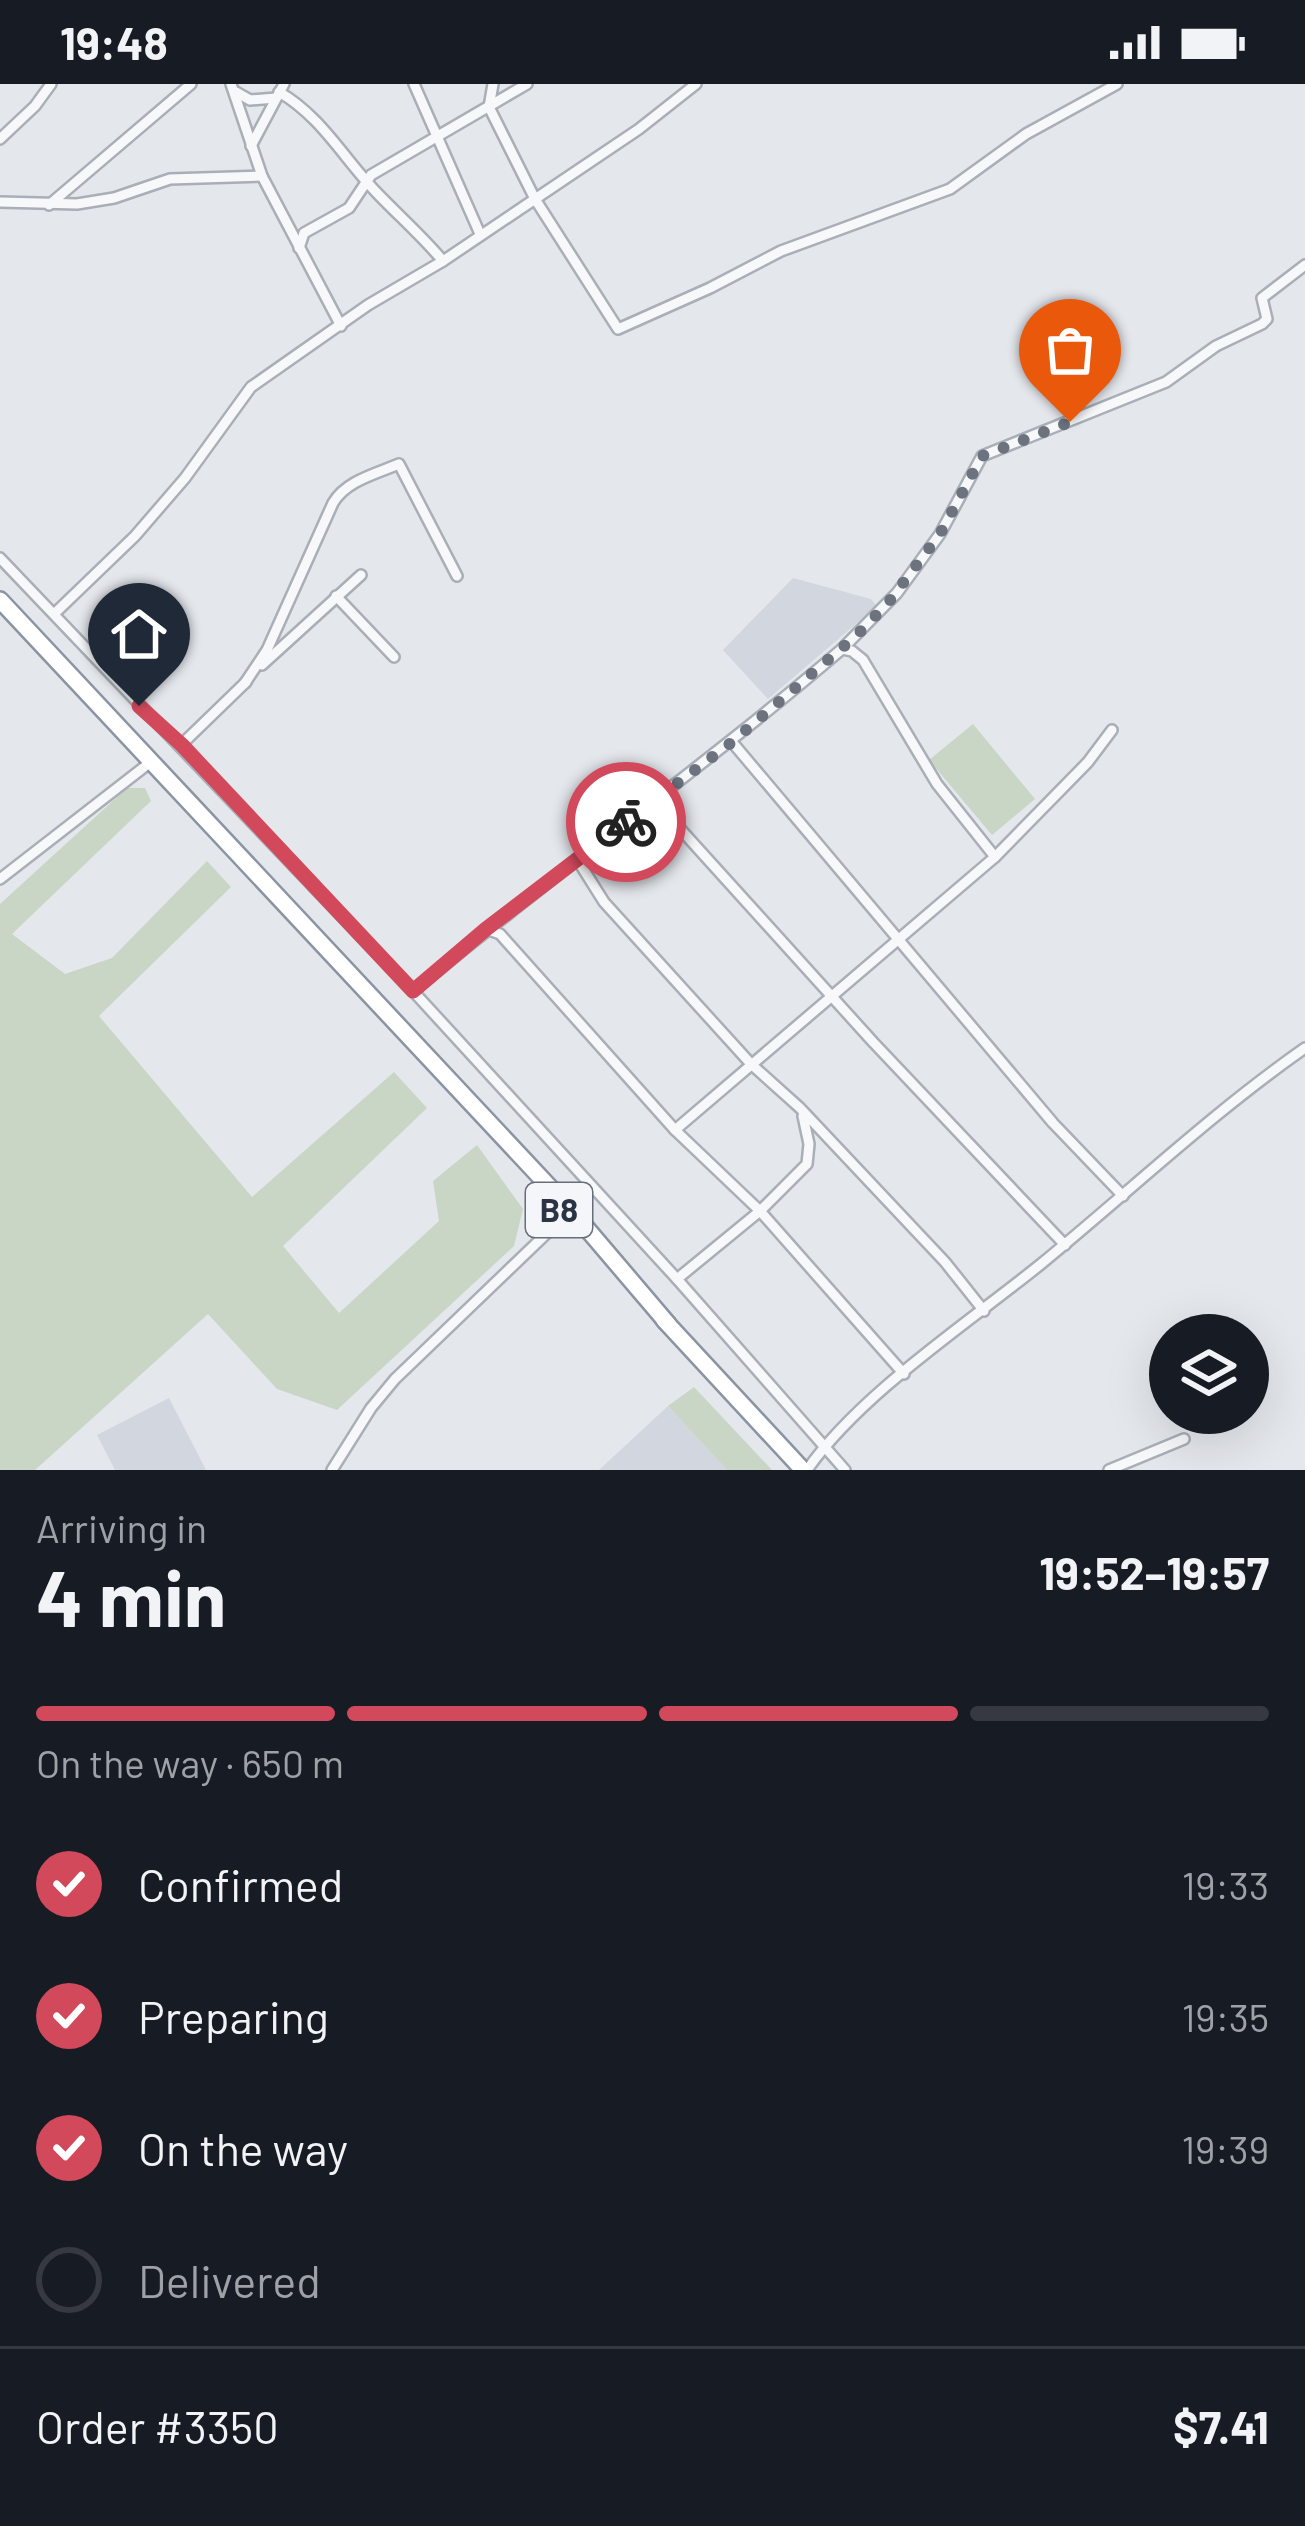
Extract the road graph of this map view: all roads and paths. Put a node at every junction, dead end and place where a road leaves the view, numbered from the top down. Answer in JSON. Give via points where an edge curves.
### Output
{"nodes":[{"id":1,"x":51,"y":84,"type":"edge"},
{"id":2,"x":190,"y":84,"type":"edge"},
{"id":3,"x":414,"y":84,"type":"edge"},
{"id":4,"x":493,"y":84,"type":"edge"},
{"id":5,"x":527,"y":84,"type":"edge"},
{"id":6,"x":696,"y":84,"type":"edge"},
{"id":7,"x":1117,"y":84,"type":"edge"},
{"id":8,"x":233,"y":88,"type":"edge"},
{"id":9,"x":280,"y":91,"type":"edge"},
{"id":10,"x":489,"y":106,"type":"junction"},
{"id":11,"x":436,"y":134,"type":"junction"},
{"id":12,"x":0,"y":139,"type":"edge"},
{"id":13,"x":251,"y":146,"type":"junction"},
{"id":14,"x":262,"y":176,"type":"junction"},
{"id":15,"x":366,"y":180,"type":"junction"},
{"id":16,"x":535,"y":199,"type":"junction"},
{"id":17,"x":0,"y":202,"type":"edge"},
{"id":18,"x":49,"y":206,"type":"junction"},
{"id":19,"x":480,"y":234,"type":"junction"},
{"id":20,"x":299,"y":248,"type":"junction"},
{"id":21,"x":443,"y":261,"type":"junction"},
{"id":22,"x":1305,"y":265,"type":"edge"},
{"id":23,"x":341,"y":326,"type":"junction"},
{"id":24,"x":0,"y":558,"type":"edge"},
{"id":25,"x":362,"y":575,"type":"dead end"},
{"id":26,"x":457,"y":576,"type":"dead end"},
{"id":27,"x":336,"y":596,"type":"junction"},
{"id":28,"x":0,"y":600,"type":"edge"},
{"id":29,"x":54,"y":614,"type":"junction"},
{"id":30,"x":842,"y":649,"type":"junction"},
{"id":31,"x":394,"y":657,"type":"dead end"},
{"id":32,"x":245,"y":683,"type":"junction"},
{"id":33,"x":1112,"y":730,"type":"dead end"},
{"id":34,"x":732,"y":742,"type":"junction"},
{"id":35,"x":182,"y":745,"type":"junction"},
{"id":36,"x":152,"y":761,"type":"junction"},
{"id":37,"x":655,"y":801,"type":"junction"},
{"id":38,"x":995,"y":857,"type":"junction"},
{"id":39,"x":577,"y":860,"type":"junction"},
{"id":40,"x":0,"y":879,"type":"edge"},
{"id":41,"x":486,"y":929,"type":"junction"},
{"id":42,"x":898,"y":938,"type":"junction"},
{"id":43,"x":413,"y":991,"type":"junction"},
{"id":44,"x":830,"y":994,"type":"junction"},
{"id":45,"x":1305,"y":1048,"type":"edge"},
{"id":46,"x":751,"y":1064,"type":"junction"},
{"id":47,"x":800,"y":1108,"type":"junction"},
{"id":48,"x":675,"y":1130,"type":"junction"},
{"id":49,"x":1123,"y":1196,"type":"junction"},
{"id":50,"x":760,"y":1211,"type":"junction"},
{"id":51,"x":568,"y":1213,"type":"junction"},
{"id":52,"x":1065,"y":1245,"type":"junction"},
{"id":53,"x":677,"y":1279,"type":"junction"},
{"id":54,"x":984,"y":1310,"type":"junction"},
{"id":55,"x":904,"y":1374,"type":"junction"},
{"id":56,"x":1184,"y":1439,"type":"dead end"},
{"id":57,"x":823,"y":1446,"type":"junction"},
{"id":58,"x":332,"y":1470,"type":"edge"},
{"id":59,"x":805,"y":1470,"type":"edge"},
{"id":60,"x":845,"y":1470,"type":"edge"},
{"id":61,"x":1109,"y":1470,"type":"edge"}],
"edges":[{"from":1,"to":12,"type":"street"},
{"from":2,"to":18,"type":"street"},
{"from":3,"to":11,"type":"street"},
{"from":4,"to":10,"type":"street"},
{"from":5,"to":10,"type":"street"},
{"from":6,"to":16,"type":"street"},
{"from":7,"to":16,"type":"street","via":[[950,189],[781,251],[618,329]]},
{"from":8,"to":9,"type":"street","via":[[250,100]]},
{"from":8,"to":13,"type":"street"},
{"from":9,"to":13,"type":"street"},
{"from":9,"to":15,"type":"street"},
{"from":10,"to":11,"type":"street"},
{"from":10,"to":16,"type":"street"},
{"from":11,"to":15,"type":"street"},
{"from":11,"to":19,"type":"street"},
{"from":13,"to":14,"type":"street"},
{"from":14,"to":18,"type":"street","via":[[170,179],[114,198]]},
{"from":14,"to":20,"type":"street"},
{"from":15,"to":20,"type":"street","via":[[349,208],[304,232]]},
{"from":15,"to":21,"type":"street"},
{"from":16,"to":19,"type":"street"},
{"from":17,"to":18,"type":"street"},
{"from":19,"to":21,"type":"street"},
{"from":20,"to":23,"type":"street"},
{"from":21,"to":23,"type":"street"},
{"from":22,"to":30,"type":"street","via":[[1262,298],[1262,324],[1166,382],[982,456],[940,534]]},
{"from":23,"to":29,"type":"street","via":[[251,387],[135,536]]},
{"from":24,"to":29,"type":"street"},
{"from":25,"to":27,"type":"street"},
{"from":26,"to":32,"type":"street","via":[[398,464],[351,484],[333,503]]},
{"from":27,"to":31,"type":"street"},
{"from":27,"to":32,"type":"street"},
{"from":28,"to":36,"type":"highway","number":"B8"},
{"from":29,"to":35,"type":"street"},
{"from":30,"to":34,"type":"street"},
{"from":30,"to":38,"type":"street","via":[[863,660],[937,784]]},
{"from":32,"to":35,"type":"street"},
{"from":33,"to":38,"type":"street"},
{"from":34,"to":37,"type":"street"},
{"from":34,"to":42,"type":"street"},
{"from":35,"to":43,"type":"street"},
{"from":36,"to":40,"type":"street"},
{"from":36,"to":51,"type":"highway","number":"B8"},
{"from":37,"to":39,"type":"street"},
{"from":37,"to":44,"type":"street"},
{"from":38,"to":42,"type":"street"},
{"from":39,"to":41,"type":"street"},
{"from":39,"to":46,"type":"street","via":[[604,902]]},
{"from":41,"to":43,"type":"street"},
{"from":41,"to":48,"type":"street","via":[[500,934]]},
{"from":42,"to":44,"type":"street"},
{"from":42,"to":49,"type":"street"},
{"from":43,"to":53,"type":"street"},
{"from":44,"to":46,"type":"street"},
{"from":44,"to":52,"type":"street"},
{"from":45,"to":49,"type":"street"},
{"from":46,"to":47,"type":"street"},
{"from":46,"to":48,"type":"street"},
{"from":47,"to":50,"type":"street","via":[[807,1164]]},
{"from":47,"to":54,"type":"street"},
{"from":48,"to":50,"type":"street"},
{"from":49,"to":52,"type":"street"},
{"from":50,"to":53,"type":"street"},
{"from":50,"to":55,"type":"street"},
{"from":51,"to":58,"type":"street","via":[[395,1378]]},
{"from":51,"to":59,"type":"highway","number":"B8"},
{"from":52,"to":54,"type":"street"},
{"from":53,"to":57,"type":"street"},
{"from":54,"to":55,"type":"street"},
{"from":55,"to":57,"type":"street"},
{"from":56,"to":61,"type":"street"},
{"from":57,"to":59,"type":"street"},
{"from":57,"to":60,"type":"street"}]}
